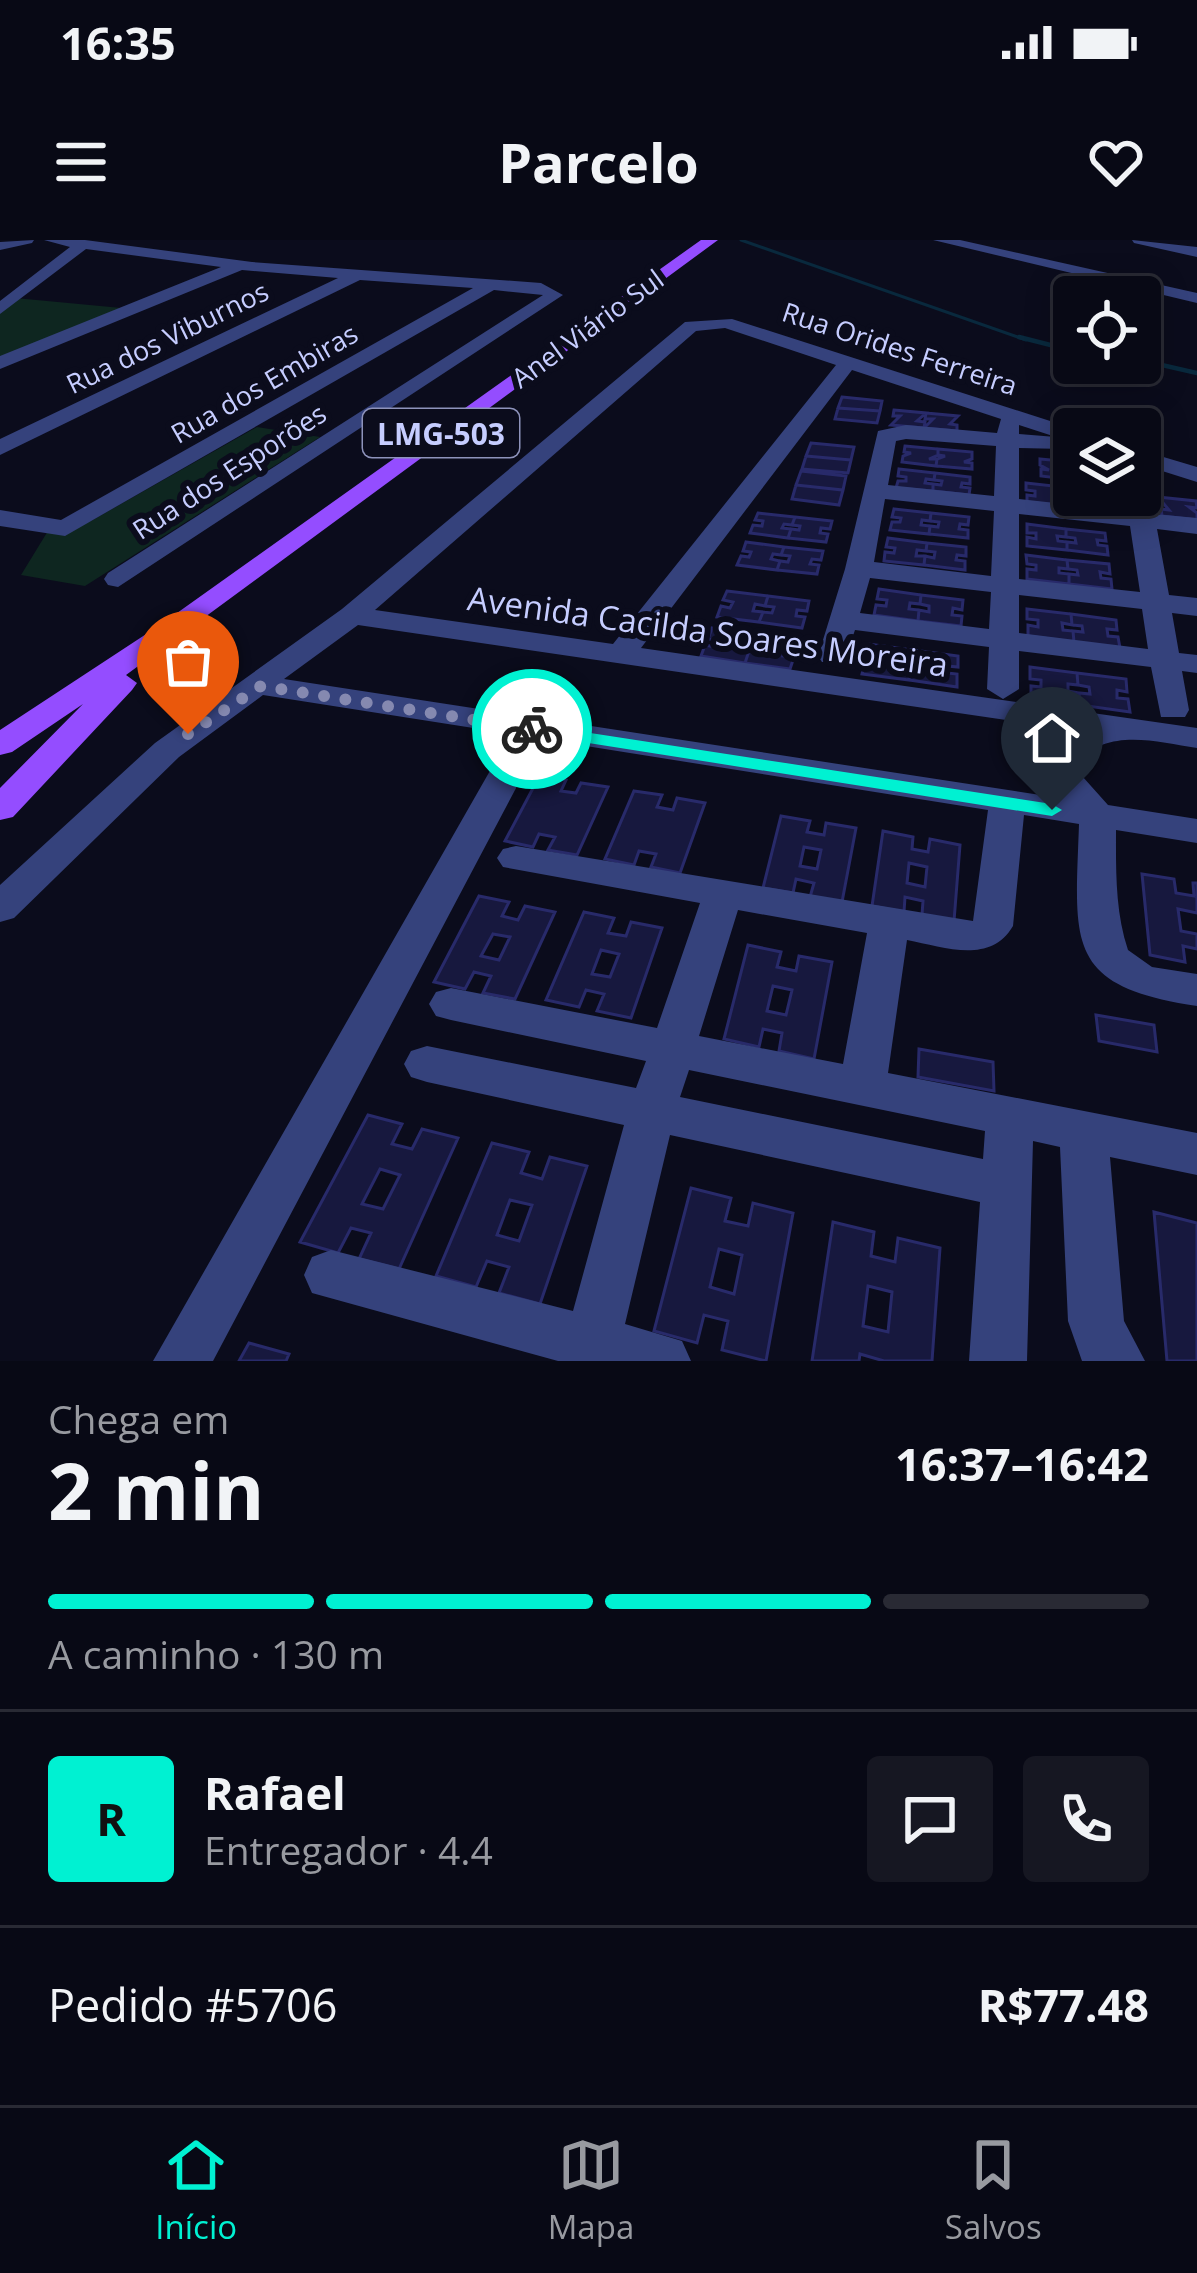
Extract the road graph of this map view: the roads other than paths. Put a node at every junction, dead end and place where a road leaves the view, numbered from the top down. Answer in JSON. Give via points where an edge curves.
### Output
{"nodes":[{"id":1,"x":27,"y":240,"type":"edge"},
{"id":2,"x":51,"y":240,"type":"edge"},
{"id":3,"x":710,"y":240,"type":"edge"},
{"id":4,"x":940,"y":240,"type":"edge"},
{"id":5,"x":1139,"y":240,"type":"edge"},
{"id":6,"x":83,"y":244,"type":"junction"},
{"id":7,"x":0,"y":247,"type":"edge"},
{"id":8,"x":1197,"y":252,"type":"edge"},
{"id":9,"x":240,"y":266,"type":"junction"},
{"id":10,"x":358,"y":275,"type":"junction"},
{"id":11,"x":490,"y":284,"type":"junction"},
{"id":12,"x":1197,"y":298,"type":"edge"},
{"id":13,"x":0,"y":310,"type":"edge"},
{"id":14,"x":0,"y":363,"type":"edge"},
{"id":15,"x":848,"y":363,"type":"junction"},
{"id":16,"x":1009,"y":432,"type":"junction"},
{"id":17,"x":1053,"y":435,"type":"edge"},
{"id":18,"x":1053,"y":438,"type":"edge"},
{"id":19,"x":0,"y":448,"type":"edge"},
{"id":20,"x":1161,"y":464,"type":"edge"},
{"id":21,"x":1197,"y":475,"type":"edge"},
{"id":22,"x":876,"y":490,"type":"junction"},
{"id":23,"x":1008,"y":504,"type":"junction"},
{"id":24,"x":1053,"y":505,"type":"edge"},
{"id":25,"x":1161,"y":514,"type":"edge"},
{"id":26,"x":1142,"y":516,"type":"edge"},
{"id":27,"x":0,"y":518,"type":"edge"},
{"id":28,"x":1197,"y":526,"type":"edge"},
{"id":29,"x":859,"y":569,"type":"junction"},
{"id":30,"x":118,"y":579,"type":"dead end"},
{"id":31,"x":1006,"y":584,"type":"junction"},
{"id":32,"x":1157,"y":603,"type":"junction"},
{"id":33,"x":1197,"y":607,"type":"edge"},
{"id":34,"x":352,"y":615,"type":"junction"},
{"id":35,"x":844,"y":620,"type":"junction"},
{"id":36,"x":173,"y":629,"type":"junction"},
{"id":37,"x":1004,"y":640,"type":"junction"},
{"id":38,"x":620,"y":655,"type":"junction"},
{"id":39,"x":833,"y":656,"type":"dead end"},
{"id":40,"x":1181,"y":662,"type":"edge"},
{"id":41,"x":261,"y":686,"type":"junction"},
{"id":42,"x":1003,"y":689,"type":"dead end"},
{"id":43,"x":1173,"y":710,"type":"dead end"},
{"id":44,"x":1120,"y":728,"type":"junction"},
{"id":45,"x":531,"y":729,"type":"junction"},
{"id":46,"x":1197,"y":738,"type":"edge"},
{"id":47,"x":0,"y":746,"type":"edge"},
{"id":48,"x":1006,"y":803,"type":"junction"},
{"id":49,"x":0,"y":809,"type":"edge"},
{"id":50,"x":1098,"y":817,"type":"junction"},
{"id":51,"x":1197,"y":831,"type":"edge"},
{"id":52,"x":516,"y":858,"type":"dead end"},
{"id":53,"x":724,"y":892,"type":"junction"},
{"id":54,"x":0,"y":908,"type":"edge"},
{"id":55,"x":890,"y":926,"type":"junction"},
{"id":56,"x":1197,"y":991,"type":"edge"},
{"id":57,"x":451,"y":1004,"type":"dead end"},
{"id":58,"x":670,"y":1048,"type":"junction"},
{"id":59,"x":427,"y":1064,"type":"dead end"},
{"id":60,"x":862,"y":1087,"type":"junction"},
{"id":61,"x":652,"y":1111,"type":"junction"},
{"id":62,"x":1010,"y":1116,"type":"junction"},
{"id":63,"x":1084,"y":1131,"type":"junction"},
{"id":64,"x":1197,"y":1154,"type":"edge"},
{"id":65,"x":1006,"y":1186,"type":"junction"},
{"id":66,"x":331,"y":1276,"type":"dead end"},
{"id":67,"x":591,"y":1352,"type":"edge"},
{"id":68,"x":182,"y":1361,"type":"edge"},
{"id":69,"x":662,"y":1361,"type":"edge"},
{"id":70,"x":998,"y":1361,"type":"edge"},
{"id":71,"x":1116,"y":1361,"type":"edge"}],
"edges":[{"from":1,"to":7,"type":"street"},
{"from":2,"to":6,"type":"street"},
{"from":3,"to":36,"type":"main road","name":"Anel Viário Sul","number":"LMG-503"},
{"from":4,"to":12,"type":"street"},
{"from":5,"to":8,"type":"street"},
{"from":6,"to":9,"type":"street"},
{"from":6,"to":13,"type":"street"},
{"from":9,"to":10,"type":"street"},
{"from":9,"to":14,"type":"street"},
{"from":10,"to":11,"type":"street"},
{"from":10,"to":19,"type":"street","name":"Rua dos Viburnos"},
{"from":11,"to":27,"type":"street","name":"Rua dos Embiras","via":[[65,528]]},
{"from":11,"to":30,"type":"street","name":"Rua dos Esporões","via":[[555,295]]},
{"from":15,"to":17,"type":"street","name":"Rua Orides Ferreira"},
{"from":15,"to":34,"type":"street","name":"Rua Orides Ferreira","via":[[726,323],[691,326]]},
{"from":15,"to":38,"type":"street"},
{"from":16,"to":18,"type":"street"},
{"from":16,"to":22,"type":"street","via":[[890,433]]},
{"from":16,"to":23,"type":"street"},
{"from":20,"to":21,"type":"street"},
{"from":22,"to":23,"type":"street"},
{"from":22,"to":29,"type":"street"},
{"from":23,"to":24,"type":"street"},
{"from":23,"to":31,"type":"street"},
{"from":25,"to":28,"type":"street"},
{"from":26,"to":32,"type":"street"},
{"from":29,"to":31,"type":"street"},
{"from":29,"to":35,"type":"street"},
{"from":31,"to":32,"type":"street"},
{"from":31,"to":37,"type":"street"},
{"from":32,"to":33,"type":"street"},
{"from":32,"to":40,"type":"street"},
{"from":34,"to":38,"type":"street","name":"Avenida Cacilda Soares Moreira"},
{"from":34,"to":41,"type":"street"},
{"from":35,"to":37,"type":"street"},
{"from":35,"to":39,"type":"street"},
{"from":36,"to":47,"type":"main road","name":"Anel Viário Sul","number":"LMG-503"},
{"from":36,"to":49,"type":"main road","name":"Anel Viário Sul","number":"LMG-503"},
{"from":37,"to":40,"type":"street"},
{"from":37,"to":42,"type":"street"},
{"from":38,"to":44,"type":"street","name":"Avenida Cacilda Soares Moreira"},
{"from":40,"to":43,"type":"street"},
{"from":41,"to":45,"type":"street"},
{"from":41,"to":54,"type":"street","via":[[166,750]]},
{"from":44,"to":46,"type":"street","name":"Avenida Cacilda Soares Moreira"},
{"from":44,"to":50,"type":"street","via":[[1076,745],[1058,767]]},
{"from":45,"to":48,"type":"street"},
{"from":45,"to":68,"type":"street"},
{"from":48,"to":50,"type":"street"},
{"from":48,"to":55,"type":"street","via":[[993,926],[952,938]]},
{"from":50,"to":51,"type":"street"},
{"from":50,"to":56,"type":"street","via":[[1107,951],[1137,978]]},
{"from":52,"to":53,"type":"street"},
{"from":53,"to":55,"type":"street"},
{"from":53,"to":58,"type":"street"},
{"from":55,"to":60,"type":"street"},
{"from":57,"to":58,"type":"street"},
{"from":58,"to":60,"type":"street"},
{"from":58,"to":61,"type":"street"},
{"from":59,"to":61,"type":"street"},
{"from":60,"to":62,"type":"street"},
{"from":61,"to":65,"type":"street"},
{"from":61,"to":67,"type":"street"},
{"from":62,"to":63,"type":"street"},
{"from":62,"to":65,"type":"street"},
{"from":63,"to":64,"type":"street"},
{"from":63,"to":71,"type":"street","via":[[1096,1321]]},
{"from":65,"to":70,"type":"street"},
{"from":66,"to":67,"type":"street"},
{"from":67,"to":69,"type":"street"}]}
